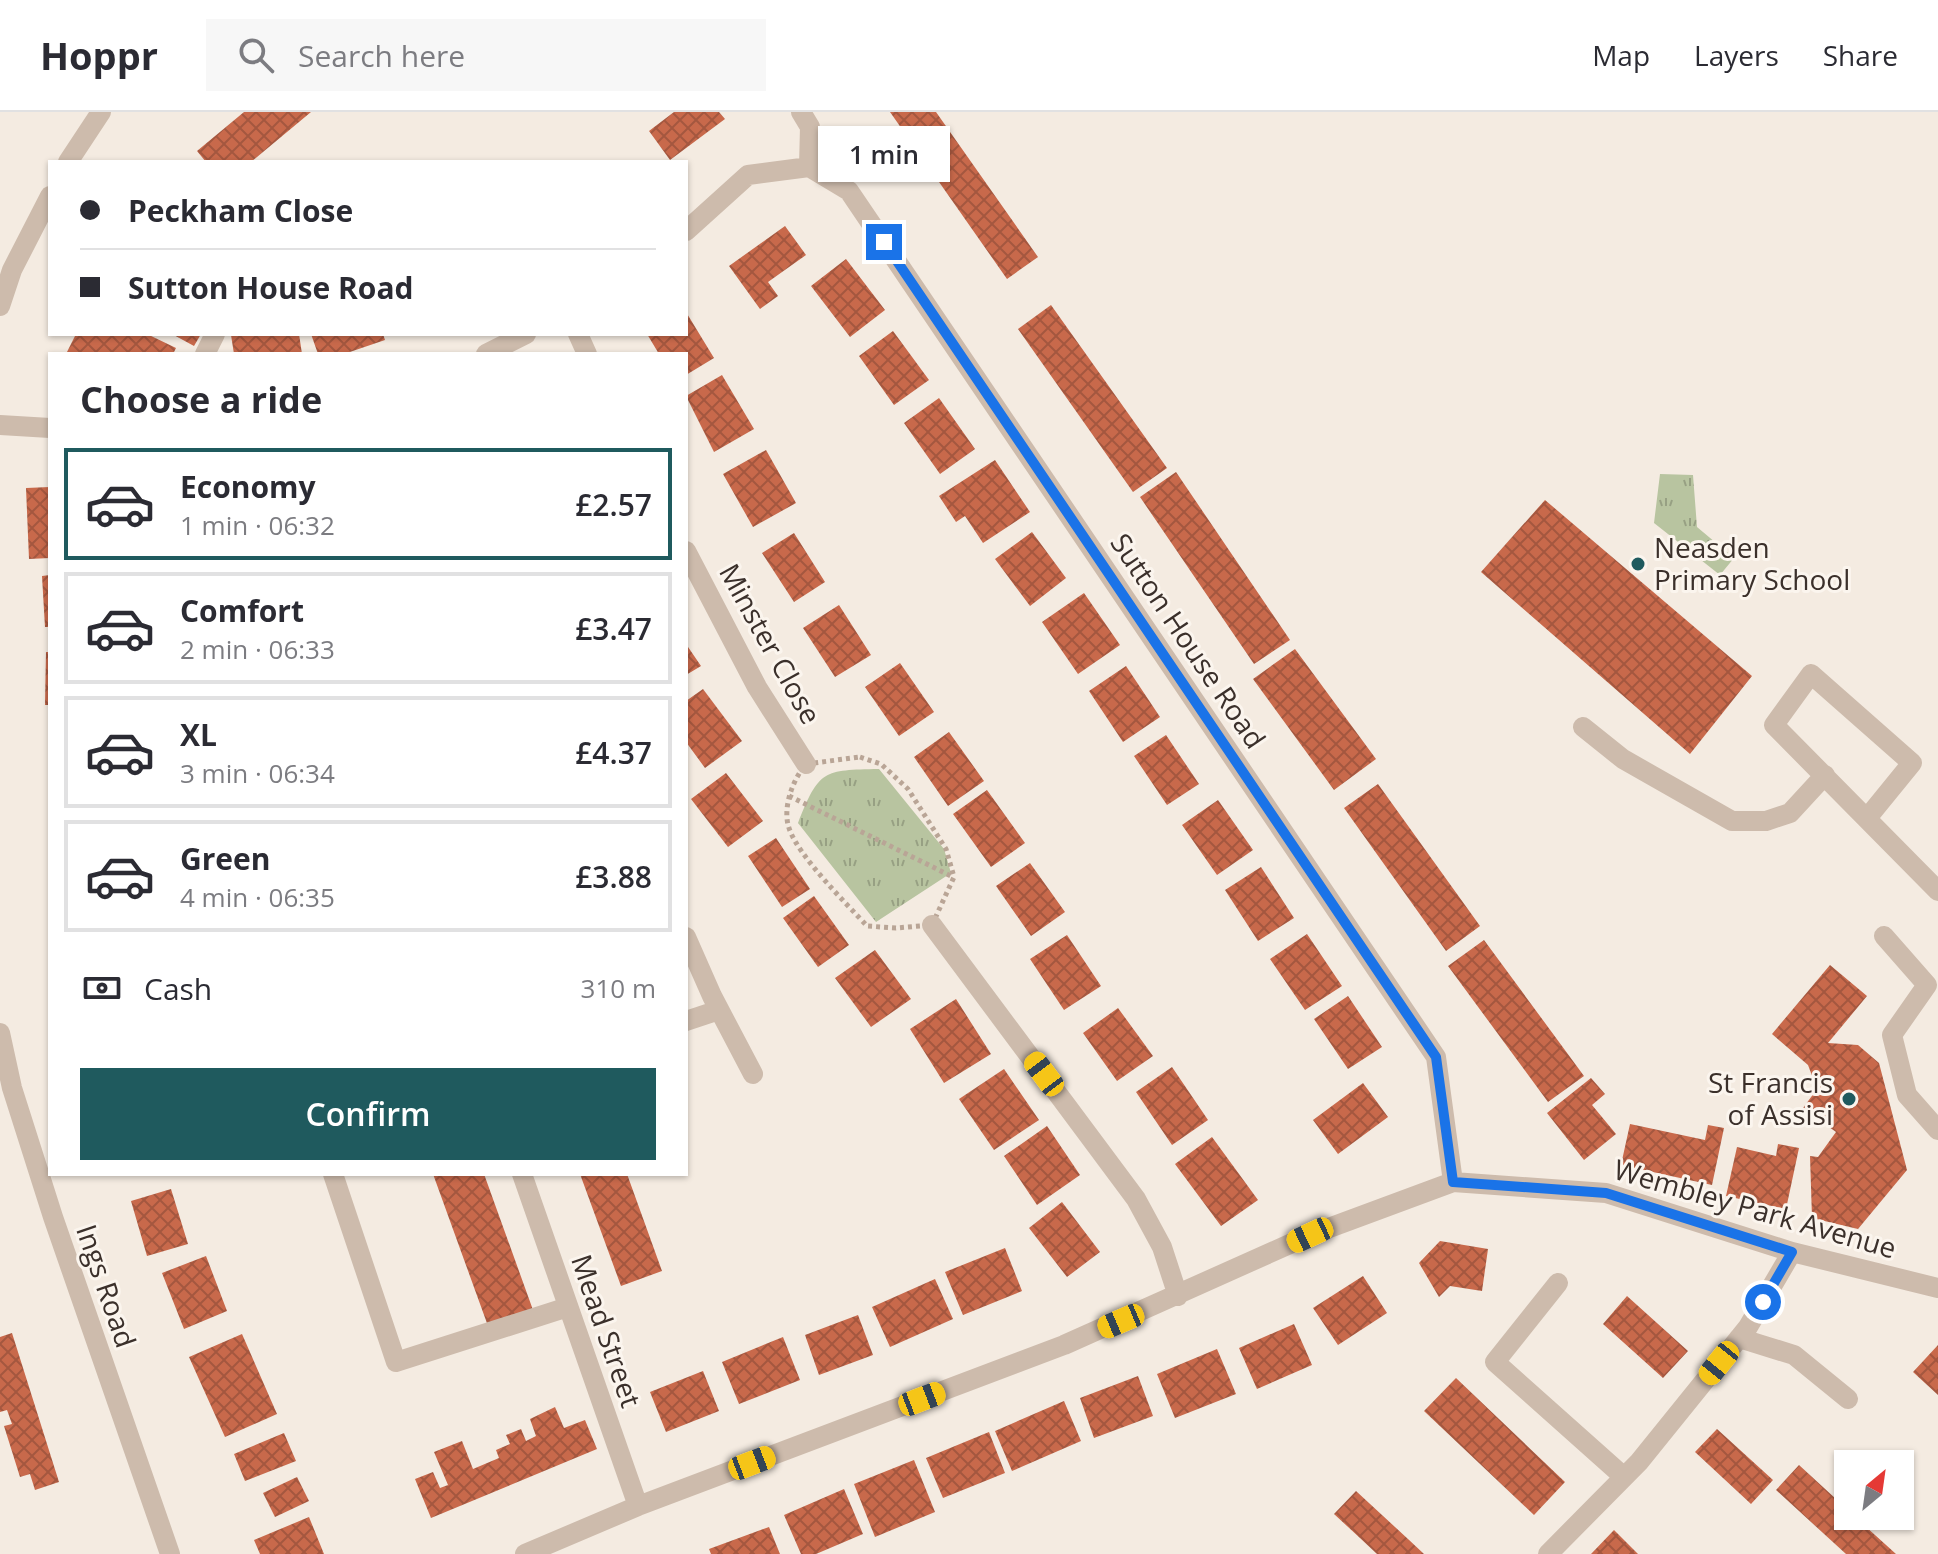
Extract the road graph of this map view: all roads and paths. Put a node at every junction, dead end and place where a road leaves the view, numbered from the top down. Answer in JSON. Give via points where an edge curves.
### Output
{"nodes":[{"id":1,"x":101,"y":112,"type":"edge"},
{"id":2,"x":801,"y":112,"type":"edge"},
{"id":3,"x":69,"y":160,"type":"edge"},
{"id":4,"x":809,"y":167,"type":"junction"},
{"id":5,"x":48,"y":200,"type":"edge"},
{"id":6,"x":688,"y":229,"type":"edge"},
{"id":7,"x":0,"y":306,"type":"edge"},
{"id":8,"x":522,"y":336,"type":"edge"},
{"id":9,"x":490,"y":352,"type":"edge"},
{"id":10,"x":0,"y":425,"type":"edge"},
{"id":11,"x":48,"y":428,"type":"edge"},
{"id":12,"x":688,"y":555,"type":"edge"},
{"id":13,"x":1583,"y":727,"type":"dead end"},
{"id":14,"x":806,"y":764,"type":"junction"},
{"id":15,"x":1825,"y":775,"type":"junction"},
{"id":16,"x":789,"y":796,"type":"junction"},
{"id":17,"x":1868,"y":817,"type":"junction"},
{"id":18,"x":954,"y":877,"type":"junction"},
{"id":19,"x":1938,"y":891,"type":"edge"},
{"id":20,"x":932,"y":925,"type":"junction"},
{"id":21,"x":1884,"y":936,"type":"dead end"},
{"id":22,"x":688,"y":941,"type":"edge"},
{"id":23,"x":719,"y":1010,"type":"junction"},
{"id":24,"x":688,"y":1020,"type":"edge"},
{"id":25,"x":0,"y":1033,"type":"edge"},
{"id":26,"x":753,"y":1074,"type":"dead end"},
{"id":27,"x":1938,"y":1130,"type":"edge"},
{"id":28,"x":334,"y":1176,"type":"edge"},
{"id":29,"x":523,"y":1176,"type":"edge"},
{"id":30,"x":1453,"y":1182,"type":"junction"},
{"id":31,"x":1792,"y":1252,"type":"junction"},
{"id":32,"x":1558,"y":1283,"type":"dead end"},
{"id":33,"x":1938,"y":1288,"type":"edge"},
{"id":34,"x":1178,"y":1296,"type":"junction"},
{"id":35,"x":568,"y":1307,"type":"junction"},
{"id":36,"x":1739,"y":1338,"type":"junction"},
{"id":37,"x":1848,"y":1399,"type":"dead end"},
{"id":38,"x":1624,"y":1477,"type":"junction"},
{"id":39,"x":638,"y":1506,"type":"junction"},
{"id":40,"x":170,"y":1554,"type":"edge"},
{"id":41,"x":525,"y":1554,"type":"edge"},
{"id":42,"x":1548,"y":1554,"type":"edge"}],
"edges":[{"from":1,"to":3,"type":"street"},
{"from":2,"to":4,"type":"street","via":[[810,127]]},
{"from":4,"to":6,"type":"street","via":[[748,175]]},
{"from":4,"to":30,"type":"street","name":"Sutton House Road","via":[[849,191],[1436,1057]]},
{"from":5,"to":7,"type":"street"},
{"from":8,"to":9,"type":"street"},
{"from":10,"to":11,"type":"street"},
{"from":12,"to":14,"type":"street","name":"Minster Close","via":[[757,687]]},
{"from":13,"to":15,"type":"street","via":[[1623,759],[1732,821],[1766,821],[1790,813]]},
{"from":14,"to":16,"type":"path"},
{"from":14,"to":18,"type":"path","via":[[860,757],[881,764],[908,789],[946,849]]},
{"from":15,"to":17,"type":"street"},
{"from":15,"to":17,"type":"street","via":[[1774,725],[1811,674],[1912,763]]},
{"from":16,"to":18,"type":"path"},
{"from":16,"to":20,"type":"path","via":[[789,828],[825,882],[867,926]]},
{"from":17,"to":19,"type":"street"},
{"from":18,"to":20,"type":"path"},
{"from":20,"to":34,"type":"street","via":[[1136,1199],[1162,1247]]},
{"from":21,"to":27,"type":"street","via":[[1927,985],[1892,1035],[1907,1095]]},
{"from":22,"to":23,"type":"street"},
{"from":23,"to":24,"type":"street"},
{"from":23,"to":26,"type":"street"},
{"from":25,"to":40,"type":"street","name":"Ings Road","via":[[53,1217]]},
{"from":28,"to":35,"type":"street","via":[[396,1362]]},
{"from":29,"to":35,"type":"street","name":"Mead Street"},
{"from":30,"to":31,"type":"street","name":"Wembley Park Avenue","via":[[1606,1193]]},
{"from":30,"to":34,"type":"street","name":"Wembley Park Avenue","via":[[1310,1235]]},
{"from":31,"to":33,"type":"street","name":"Wembley Park Avenue"},
{"from":31,"to":36,"type":"street"},
{"from":32,"to":38,"type":"street","via":[[1495,1362]]},
{"from":34,"to":39,"type":"street","name":"Wembley Park Avenue","via":[[1064,1345]]},
{"from":35,"to":39,"type":"street","name":"Mead Street"},
{"from":36,"to":37,"type":"street","via":[[1794,1355]]},
{"from":36,"to":38,"type":"street"},
{"from":38,"to":42,"type":"street"},
{"from":39,"to":41,"type":"street","name":"Wembley Park Avenue"}]}
